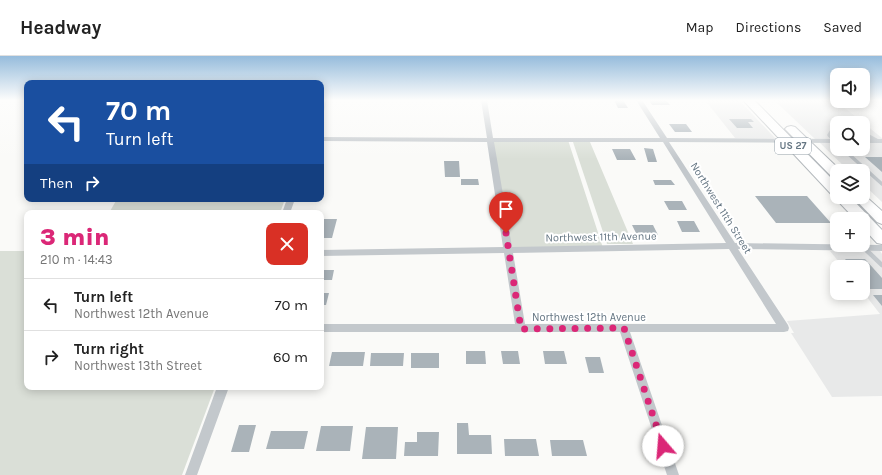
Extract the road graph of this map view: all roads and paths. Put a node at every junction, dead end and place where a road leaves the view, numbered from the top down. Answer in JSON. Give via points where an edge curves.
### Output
{"nodes":[{"id":1,"x":487,"y":120,"type":"edge"},
{"id":2,"x":651,"y":120,"type":"edge"},
{"id":3,"x":767,"y":120,"type":"edge"},
{"id":4,"x":782,"y":120,"type":"edge"},
{"id":5,"x":870,"y":136,"type":"edge"},
{"id":6,"x":324,"y":139,"type":"edge"},
{"id":7,"x":490,"y":140,"type":"junction"},
{"id":8,"x":664,"y":140,"type":"junction"},
{"id":9,"x":787,"y":140,"type":"junction"},
{"id":10,"x":803,"y":141,"type":"junction"},
{"id":11,"x":880,"y":141,"type":"edge"},
{"id":12,"x":830,"y":142,"type":"edge"},
{"id":13,"x":851,"y":156,"type":"edge"},
{"id":14,"x":830,"y":167,"type":"edge"},
{"id":15,"x":882,"y":184,"type":"edge"},
{"id":16,"x":830,"y":185,"type":"edge"},
{"id":17,"x":849,"y":204,"type":"edge"},
{"id":18,"x":867,"y":204,"type":"edge"},
{"id":19,"x":882,"y":219,"type":"edge"},
{"id":20,"x":882,"y":239,"type":"edge"},
{"id":21,"x":732,"y":246,"type":"junction"},
{"id":22,"x":830,"y":247,"type":"edge"},
{"id":23,"x":870,"y":248,"type":"edge"},
{"id":24,"x":882,"y":248,"type":"edge"},
{"id":25,"x":509,"y":249,"type":"junction"},
{"id":26,"x":868,"y":252,"type":"edge"},
{"id":27,"x":324,"y":253,"type":"edge"},
{"id":28,"x":882,"y":265,"type":"edge"},
{"id":29,"x":324,"y":328,"type":"edge"},
{"id":30,"x":624,"y":328,"type":"junction"},
{"id":31,"x":784,"y":328,"type":"joint"},
{"id":32,"x":521,"y":329,"type":"junction"},
{"id":33,"x":222,"y":390,"type":"edge"},
{"id":34,"x":191,"y":475,"type":"edge"},
{"id":35,"x":673,"y":475,"type":"edge"}],
"edges":[{"from":1,"to":7,"type":"street"},
{"from":2,"to":8,"type":"street","name":"Northwest 11th Street"},
{"from":3,"to":9,"type":"highway","number":"US 27"},
{"from":4,"to":10,"type":"highway","number":"US 27"},
{"from":5,"to":11,"type":"lane"},
{"from":6,"to":7,"type":"street"},
{"from":7,"to":8,"type":"street"},
{"from":7,"to":25,"type":"street"},
{"from":8,"to":9,"type":"street"},
{"from":8,"to":21,"type":"street","name":"Northwest 11th Street"},
{"from":9,"to":10,"type":"street"},
{"from":9,"to":16,"type":"highway","number":"US 27"},
{"from":10,"to":12,"type":"street"},
{"from":10,"to":14,"type":"highway","number":"US 27"},
{"from":13,"to":15,"type":"lane"},
{"from":17,"to":20,"type":"highway"},
{"from":18,"to":19,"type":"highway"},
{"from":21,"to":22,"type":"street","name":"Northwest 11th Avenue"},
{"from":21,"to":25,"type":"street","name":"Northwest 11th Avenue"},
{"from":21,"to":31,"type":"street","name":"Northwest 11th Street"},
{"from":23,"to":24,"type":"street","name":"Northwest 11th Avenue"},
{"from":25,"to":27,"type":"street","name":"Northwest 11th Avenue"},
{"from":25,"to":32,"type":"street"},
{"from":26,"to":28,"type":"lane"},
{"from":29,"to":32,"type":"street","name":"Northwest 12th Avenue"},
{"from":30,"to":31,"type":"street","name":"Northwest 12th Avenue"},
{"from":30,"to":32,"type":"street","name":"Northwest 12th Avenue"},
{"from":30,"to":35,"type":"street"},
{"from":33,"to":34,"type":"street"}]}
